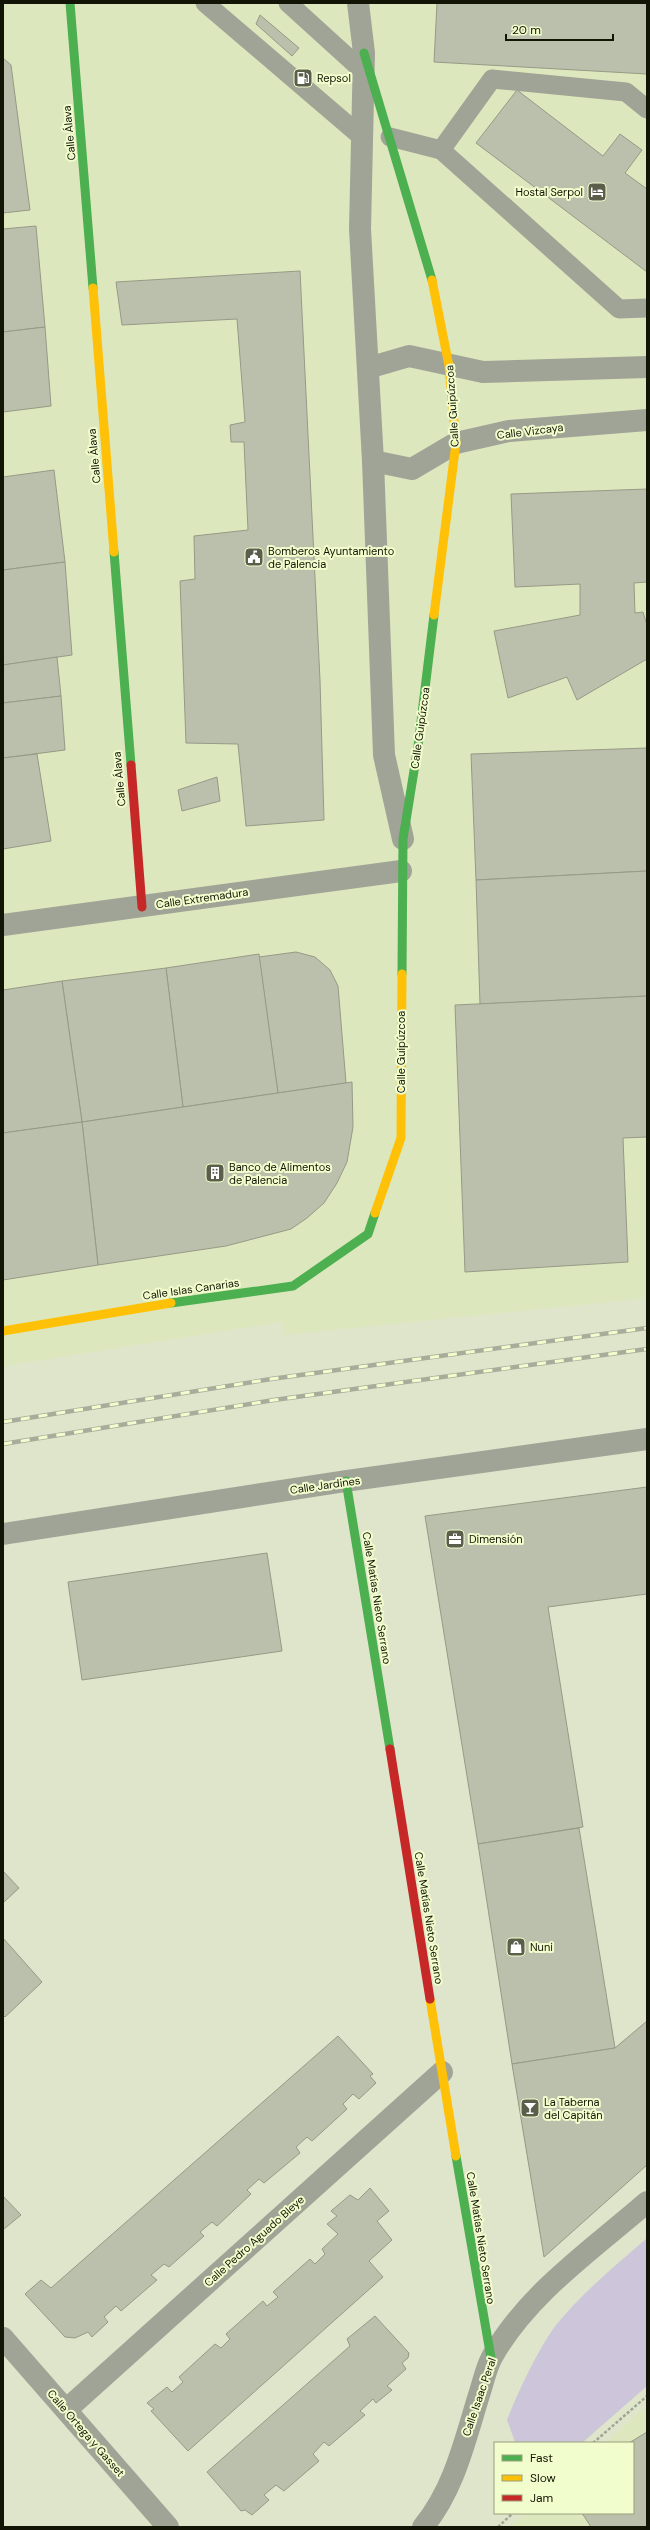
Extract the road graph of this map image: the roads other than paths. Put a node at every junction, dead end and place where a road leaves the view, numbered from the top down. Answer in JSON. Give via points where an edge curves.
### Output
{"nodes":[{"id":1,"x":70,"y":3,"type":"edge"},
{"id":2,"x":205,"y":3,"type":"edge"},
{"id":3,"x":288,"y":3,"type":"edge"},
{"id":4,"x":358,"y":3,"type":"edge"},
{"id":5,"x":364,"y":62,"type":"junction"},
{"id":6,"x":647,"y":109,"type":"edge"},
{"id":7,"x":390,"y":137,"type":"junction"},
{"id":8,"x":363,"y":138,"type":"junction"},
{"id":9,"x":441,"y":150,"type":"junction"},
{"id":10,"x":647,"y":308,"type":"edge"},
{"id":11,"x":449,"y":366,"type":"junction"},
{"id":12,"x":647,"y":367,"type":"edge"},
{"id":13,"x":368,"y":368,"type":"junction"},
{"id":14,"x":647,"y":420,"type":"edge"},
{"id":15,"x":456,"y":443,"type":"junction"},
{"id":16,"x":373,"y":462,"type":"junction"},
{"id":17,"x":403,"y":840,"type":"junction"},
{"id":18,"x":402,"y":871,"type":"junction"},
{"id":19,"x":142,"y":906,"type":"junction"},
{"id":20,"x":3,"y":925,"type":"edge"},
{"id":21,"x":368,"y":1234,"type":"joint"},
{"id":22,"x":3,"y":1331,"type":"edge"},
{"id":23,"x":647,"y":1439,"type":"edge"},
{"id":24,"x":346,"y":1481,"type":"junction"},
{"id":25,"x":3,"y":1534,"type":"edge"},
{"id":26,"x":442,"y":2072,"type":"junction"},
{"id":27,"x":647,"y":2202,"type":"edge"},
{"id":28,"x":3,"y":2338,"type":"edge"},
{"id":29,"x":491,"y":2358,"type":"junction"},
{"id":30,"x":66,"y":2410,"type":"junction"},
{"id":31,"x":168,"y":2527,"type":"edge"},
{"id":32,"x":423,"y":2527,"type":"edge"}],
"edges":[{"from":1,"to":19,"type":"street","name":"Calle Álava"},
{"from":2,"to":8,"type":"lane"},
{"from":3,"to":5,"type":"lane"},
{"from":4,"to":5,"type":"street","name":"Calle Guipúzcoa"},
{"from":5,"to":7,"type":"street","name":"Calle Guipúzcoa"},
{"from":5,"to":8,"type":"street","name":"Calle Guipúzcoa"},
{"from":6,"to":9,"type":"lane","via":[[626,92],[492,79]]},
{"from":7,"to":9,"type":"lane"},
{"from":7,"to":11,"type":"street","name":"Calle Guipúzcoa","via":[[434,287]]},
{"from":8,"to":13,"type":"street","name":"Calle Guipúzcoa","via":[[360,229]]},
{"from":9,"to":10,"type":"lane","via":[[618,309]]},
{"from":11,"to":12,"type":"street","via":[[483,372]]},
{"from":11,"to":13,"type":"street","via":[[409,356]]},
{"from":11,"to":15,"type":"street","name":"Calle Guipúzcoa"},
{"from":13,"to":16,"type":"street","name":"Calle Guipúzcoa"},
{"from":14,"to":15,"type":"street","name":"Calle Vizcaya","via":[[509,431]]},
{"from":15,"to":16,"type":"street","name":"Calle Vizcaya","via":[[412,469]]},
{"from":15,"to":17,"type":"street","name":"Calle Guipúzcoa","via":[[418,746]]},
{"from":16,"to":17,"type":"street","name":"Calle Guipúzcoa","via":[[384,755]]},
{"from":17,"to":18,"type":"street","name":"Calle Guipúzcoa"},
{"from":18,"to":19,"type":"street","name":"Calle Extremadura"},
{"from":18,"to":21,"type":"street","name":"Calle Guipúzcoa","via":[[401,1138]]},
{"from":19,"to":20,"type":"street","name":"Calle Extremadura"},
{"from":21,"to":22,"type":"street","name":"Calle Islas Canarias","via":[[293,1286],[188,1300]]},
{"from":23,"to":24,"type":"street","name":"Calle Jardines"},
{"from":24,"to":25,"type":"street","name":"Calle Jardines"},
{"from":24,"to":26,"type":"street","name":"Calle Matías Nieto Serrano"},
{"from":26,"to":29,"type":"street","name":"Calle Matías Nieto Serrano"},
{"from":26,"to":30,"type":"street","name":"Calle Pedro Aguado Bleye"},
{"from":27,"to":29,"type":"street","name":"Calle Isaac Peral","via":[[544,2291],[518,2319]]},
{"from":28,"to":30,"type":"street","name":"Calle Ortega y Gasset"},
{"from":29,"to":32,"type":"street","name":"Calle Isaac Peral","via":[[457,2463],[438,2509]]},
{"from":30,"to":31,"type":"street","name":"Calle Ortega y Gasset"}]}
